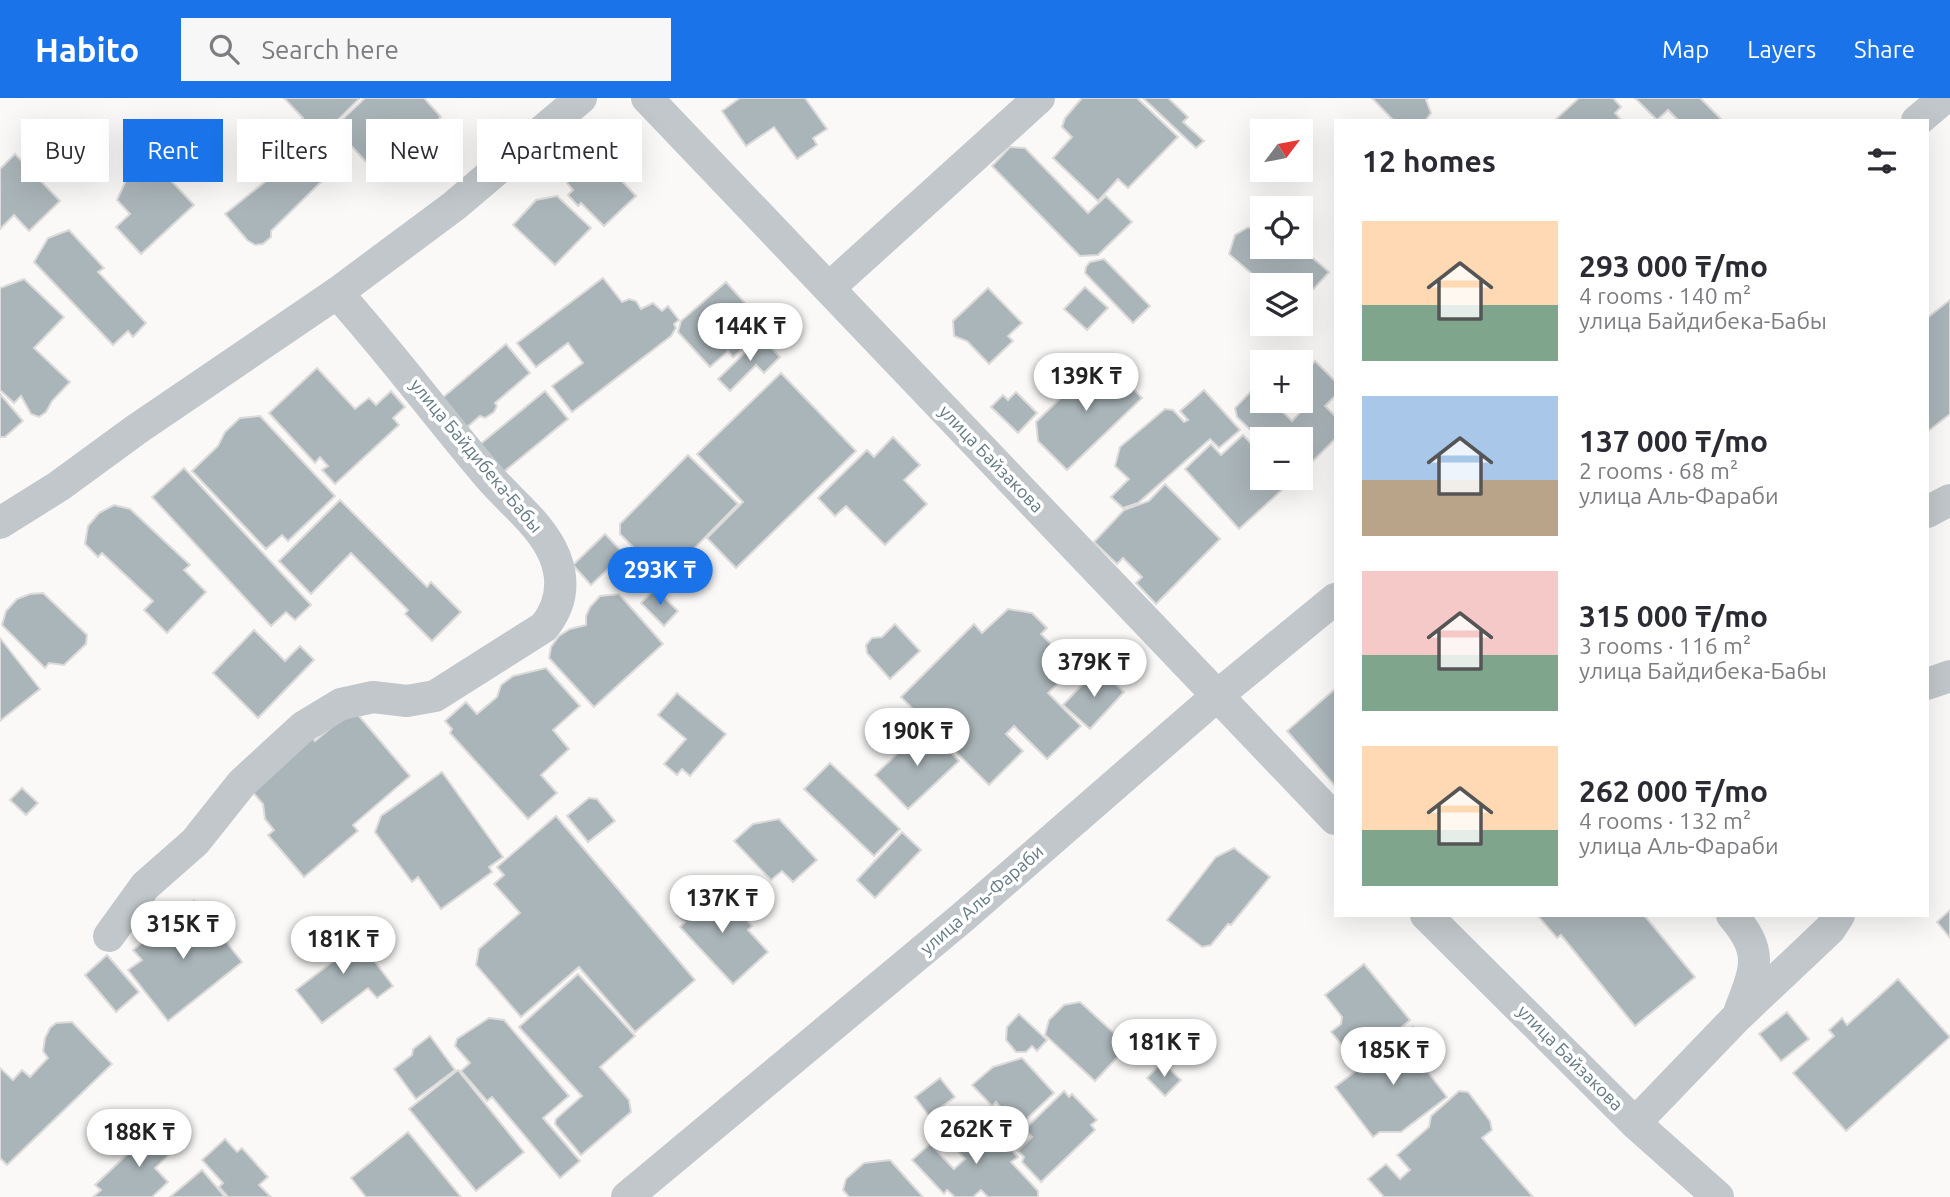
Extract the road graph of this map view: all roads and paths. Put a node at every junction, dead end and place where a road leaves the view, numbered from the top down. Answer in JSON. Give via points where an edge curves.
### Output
{"nodes":[{"id":1,"x":581,"y":98,"type":"edge"},
{"id":2,"x":647,"y":98,"type":"edge"},
{"id":3,"x":1039,"y":98,"type":"edge"},
{"id":4,"x":829,"y":288,"type":"junction"},
{"id":5,"x":337,"y":293,"type":"junction"},
{"id":6,"x":1950,"y":500,"type":"edge"},
{"id":7,"x":1929,"y":511,"type":"edge"},
{"id":8,"x":0,"y":523,"type":"edge"},
{"id":9,"x":1334,"y":600,"type":"edge"},
{"id":10,"x":1950,"y":676,"type":"edge"},
{"id":11,"x":1929,"y":683,"type":"edge"},
{"id":12,"x":1218,"y":695,"type":"junction"},
{"id":13,"x":1334,"y":818,"type":"edge"},
{"id":14,"x":1428,"y":917,"type":"edge"},
{"id":15,"x":1734,"y":917,"type":"edge"},
{"id":16,"x":1837,"y":917,"type":"edge"},
{"id":17,"x":109,"y":936,"type":"dead end"},
{"id":18,"x":1738,"y":1016,"type":"junction"},
{"id":19,"x":1636,"y":1123,"type":"junction"},
{"id":20,"x":627,"y":1197,"type":"edge"},
{"id":21,"x":1718,"y":1197,"type":"edge"}],
"edges":[{"from":1,"to":5,"type":"street","via":[[454,206]]},
{"from":2,"to":4,"type":"street","name":"улица Байзакова"},
{"from":3,"to":4,"type":"street"},
{"from":4,"to":12,"type":"street","name":"улица Байзакова"},
{"from":5,"to":8,"type":"street"},
{"from":5,"to":17,"type":"street","name":"улица Байдибека-Бабы","via":[[535,524],[548,543],[561,581],[556,613],[544,627],[435,696],[407,701],[373,697],[341,704],[303,727],[243,783],[195,842],[145,886]]},
{"from":6,"to":7,"type":"street"},
{"from":9,"to":12,"type":"street","name":"улица Аль-Фараби"},
{"from":10,"to":11,"type":"street"},
{"from":12,"to":13,"type":"street","name":"улица Байзакова"},
{"from":12,"to":20,"type":"street","name":"улица Аль-Фараби","via":[[963,917]]},
{"from":14,"to":19,"type":"street","name":"улица Байзакова"},
{"from":15,"to":18,"type":"street","via":[[1753,947],[1755,973]]},
{"from":16,"to":18,"type":"street"},
{"from":18,"to":19,"type":"street"},
{"from":19,"to":21,"type":"street","name":"улица Байзакова"}]}
